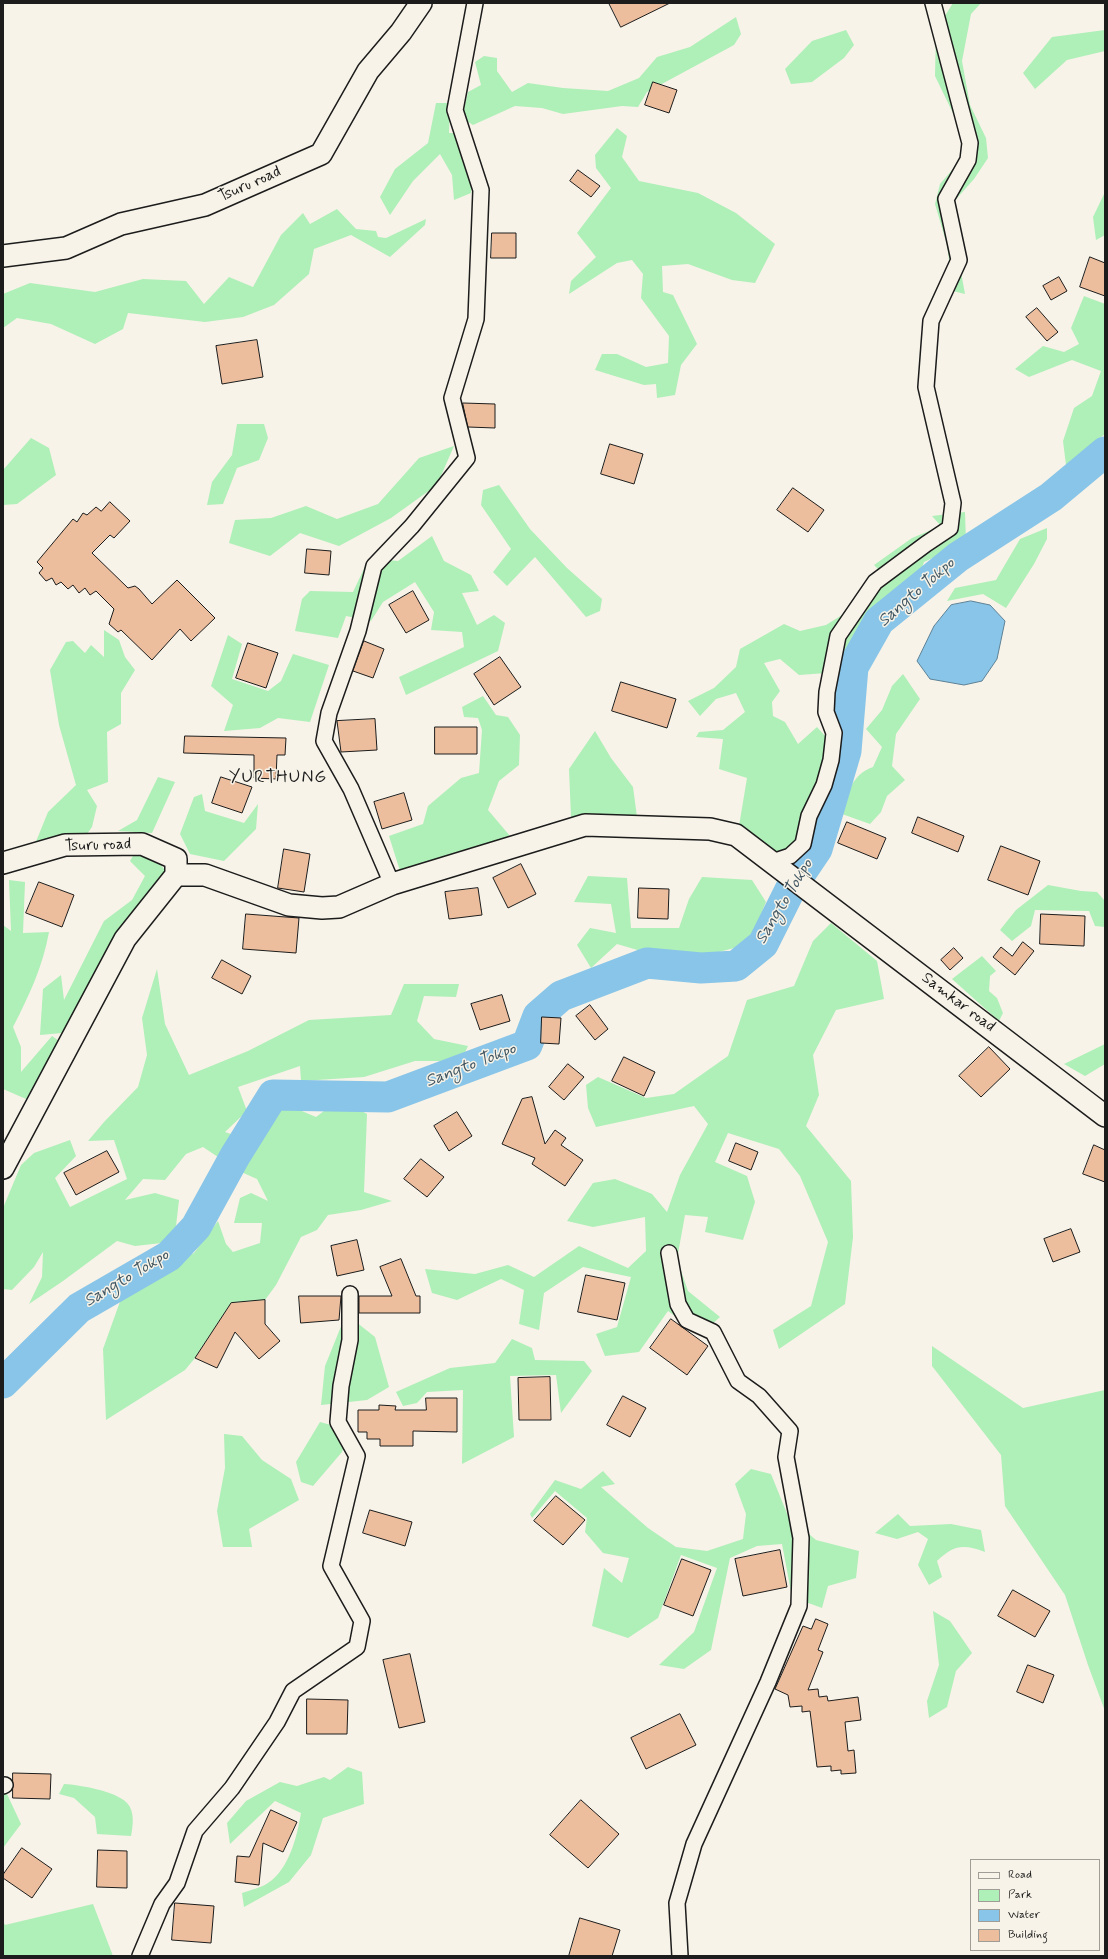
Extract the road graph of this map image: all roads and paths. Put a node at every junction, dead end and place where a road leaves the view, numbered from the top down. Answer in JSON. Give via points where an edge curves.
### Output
{"nodes":[{"id":1,"x":421,"y":3,"type":"edge"},
{"id":2,"x":475,"y":3,"type":"edge"},
{"id":3,"x":933,"y":3,"type":"edge"},
{"id":4,"x":3,"y":256,"type":"edge"},
{"id":5,"x":3,"y":863,"type":"edge"},
{"id":6,"x":779,"y":867,"type":"junction"},
{"id":7,"x":176,"y":875,"type":"junction"},
{"id":8,"x":392,"y":884,"type":"junction"},
{"id":9,"x":1105,"y":1116,"type":"edge"},
{"id":10,"x":3,"y":1168,"type":"edge"},
{"id":11,"x":669,"y":1253,"type":"dead end"},
{"id":12,"x":350,"y":1294,"type":"dead end"},
{"id":13,"x":140,"y":1956,"type":"edge"},
{"id":14,"x":680,"y":1956,"type":"edge"}],
"edges":[{"from":1,"to":4,"type":"main road","name":"Tsuru road","via":[[402,32],[368,71],[321,154],[205,204],[121,224],[66,248]]},
{"from":2,"to":8,"type":"street","via":[[455,110],[480,190],[476,319],[452,398],[466,458],[412,526],[374,566],[358,631],[329,713],[324,740],[351,789]]},
{"from":3,"to":6,"type":"street","via":[[970,143],[968,160],[946,199],[959,260],[931,321],[926,387],[953,503],[950,528],[875,582],[838,636],[826,692],[826,712],[834,732],[831,760],[824,784],[808,816],[803,844]]},
{"from":5,"to":7,"type":"main road","name":"Tsuru road","via":[[65,845],[142,844],[176,859]]},
{"from":6,"to":8,"type":"main road","name":"Samkar road","via":[[736,835],[710,829],[585,825]]},
{"from":6,"to":9,"type":"main road","name":"Samkar road"},
{"from":7,"to":8,"type":"main road","name":"Samkar road","via":[[205,875],[289,905],[322,908],[339,907]]},
{"from":7,"to":10,"type":"main road","via":[[126,939]]},
{"from":11,"to":14,"type":"street","via":[[678,1304],[687,1320],[713,1332],[738,1381],[759,1396],[790,1431],[786,1457],[801,1538],[798,1606],[768,1682],[694,1844],[677,1903]]},
{"from":12,"to":13,"type":"street","via":[[350,1340],[341,1386],[338,1422],[357,1456],[331,1566],[362,1621],[357,1647],[294,1691],[277,1722],[232,1788],[195,1831],[177,1883],[162,1904]]}]}
